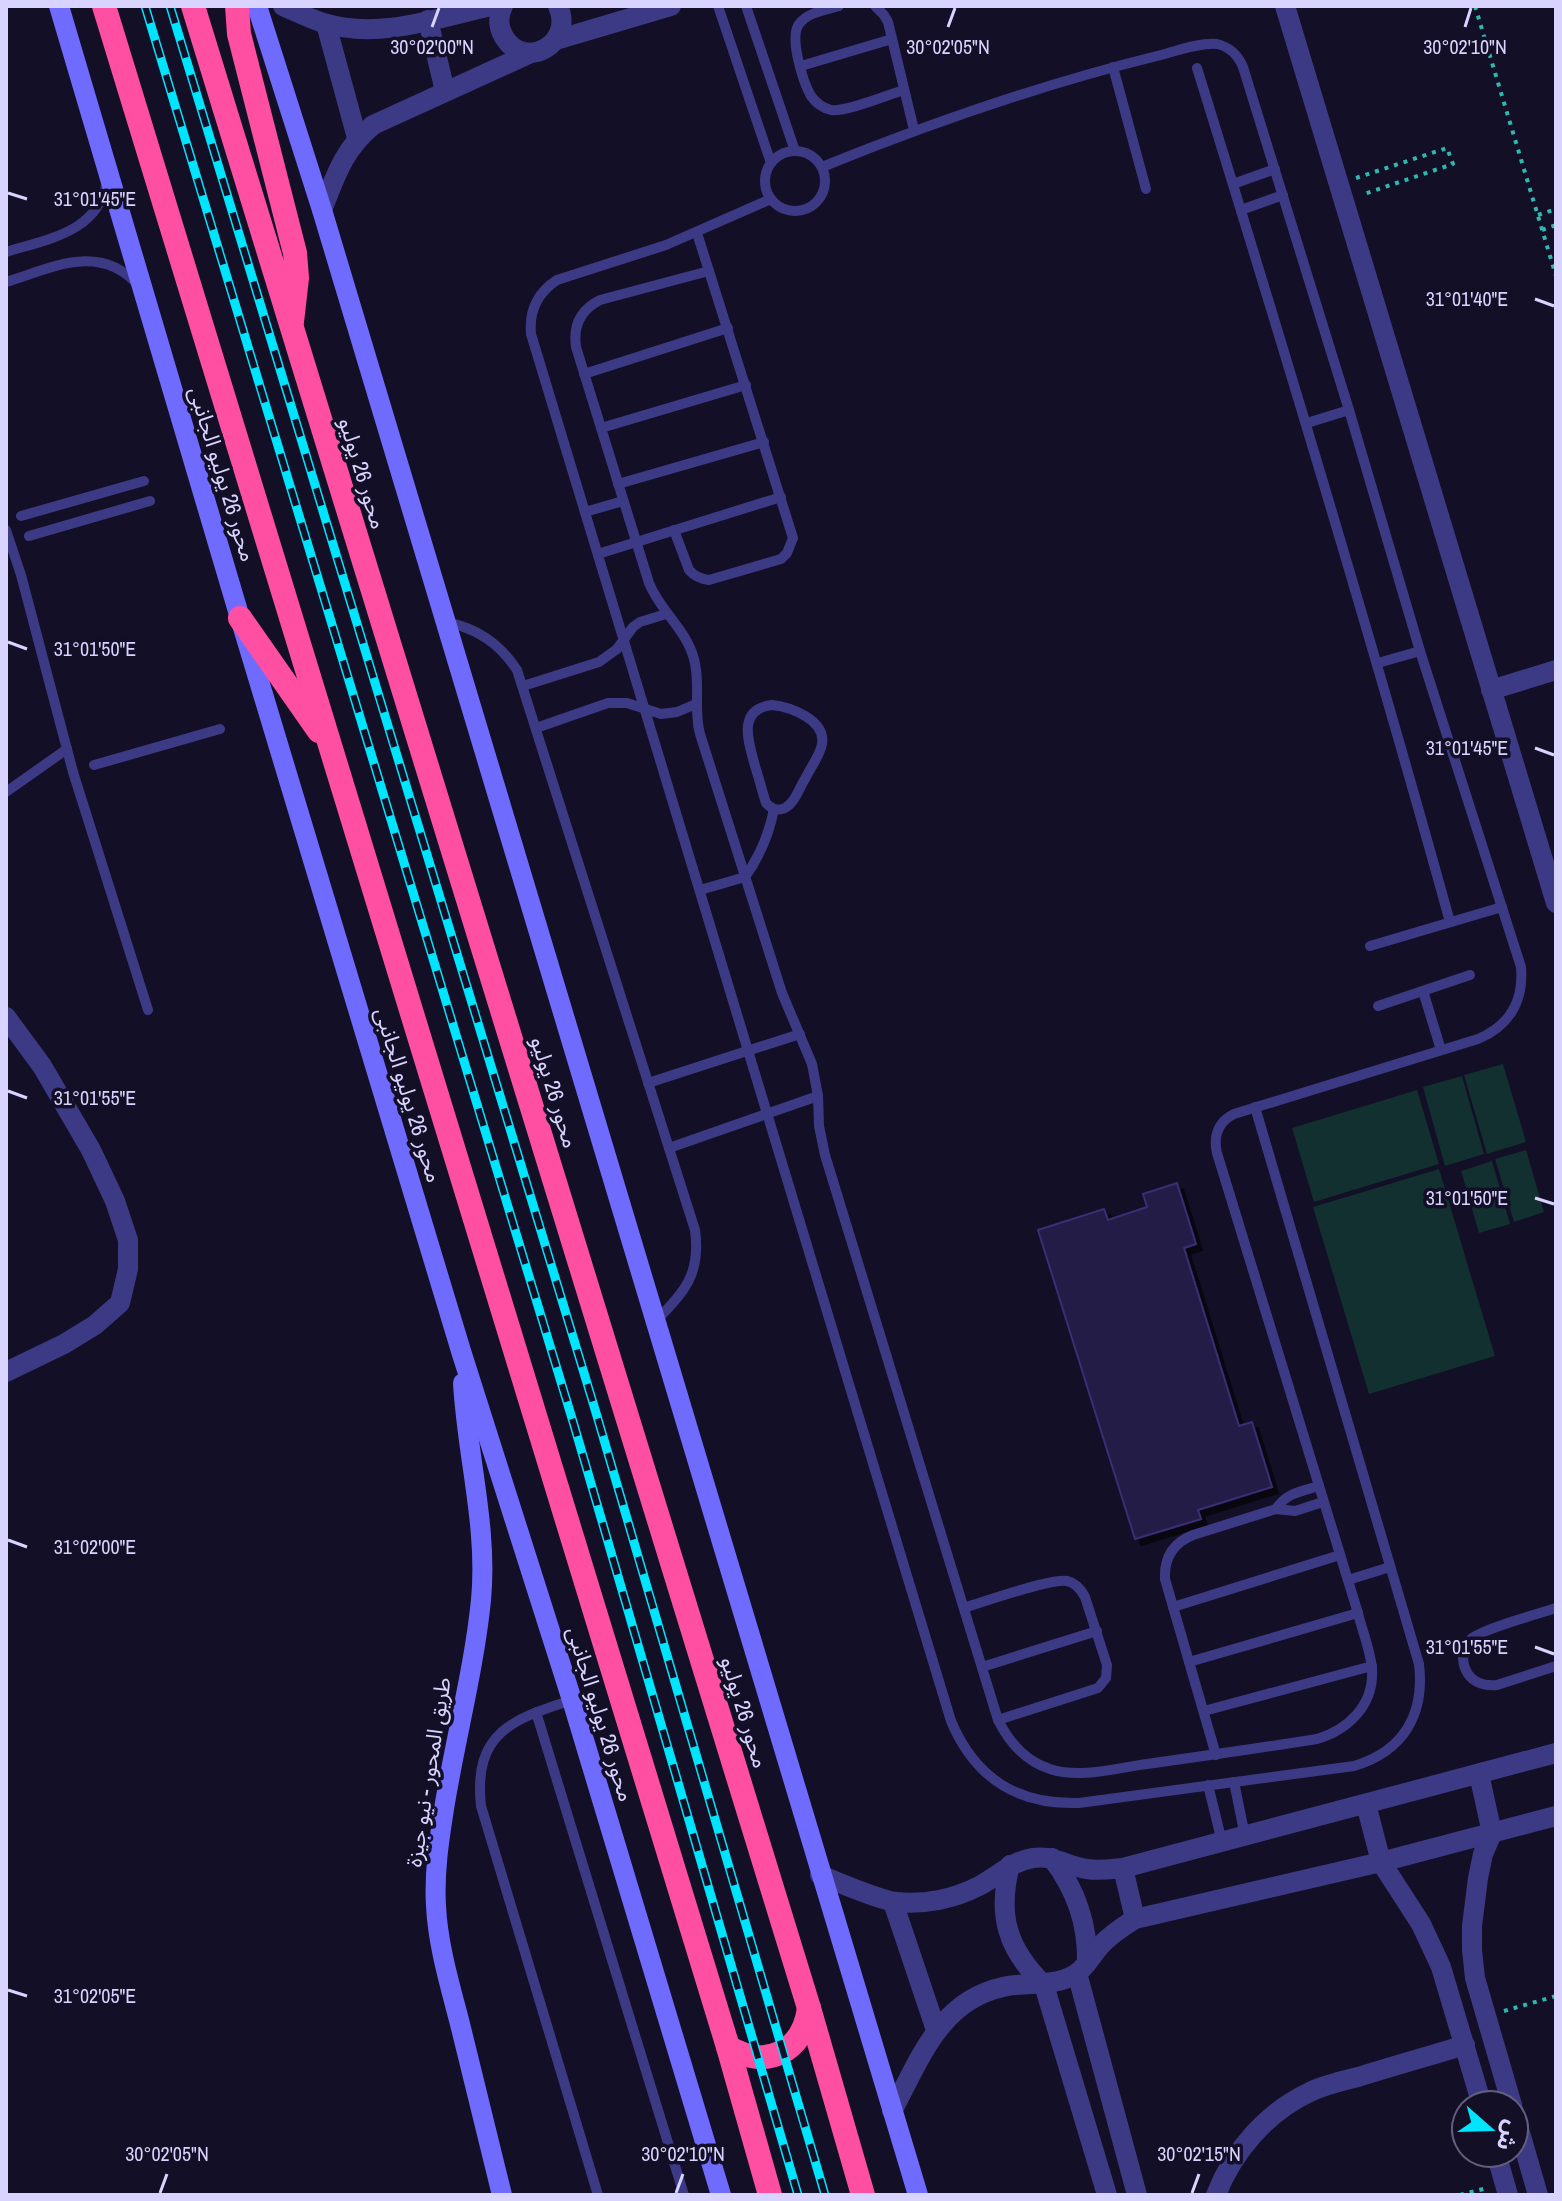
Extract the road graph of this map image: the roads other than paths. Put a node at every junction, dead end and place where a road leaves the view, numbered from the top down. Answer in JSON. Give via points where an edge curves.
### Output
{"nodes":[{"id":1,"x":59,"y":6,"type":"edge"},
{"id":2,"x":104,"y":6,"type":"edge"},
{"id":3,"x":193,"y":6,"type":"edge"},
{"id":4,"x":237,"y":6,"type":"edge"},
{"id":5,"x":257,"y":6,"type":"edge"},
{"id":6,"x":283,"y":6,"type":"edge"},
{"id":7,"x":491,"y":6,"type":"edge"},
{"id":8,"x":503,"y":6,"type":"edge"},
{"id":9,"x":558,"y":6,"type":"edge"},
{"id":10,"x":671,"y":6,"type":"edge"},
{"id":11,"x":718,"y":6,"type":"edge"},
{"id":12,"x":746,"y":6,"type":"edge"},
{"id":13,"x":839,"y":6,"type":"edge"},
{"id":14,"x":875,"y":6,"type":"edge"},
{"id":15,"x":1285,"y":6,"type":"edge"},
{"id":16,"x":428,"y":20,"type":"junction"},
{"id":17,"x":326,"y":24,"type":"junction"},
{"id":18,"x":892,"y":39,"type":"junction"},
{"id":19,"x":556,"y":40,"type":"junction"},
{"id":20,"x":531,"y":53,"type":"junction"},
{"id":21,"x":801,"y":66,"type":"junction"},
{"id":22,"x":1113,"y":67,"type":"junction"},
{"id":23,"x":1197,"y":68,"type":"dead end"},
{"id":24,"x":904,"y":90,"type":"junction"},
{"id":25,"x":445,"y":91,"type":"junction"},
{"id":26,"x":914,"y":130,"type":"junction"},
{"id":27,"x":357,"y":138,"type":"junction"},
{"id":28,"x":795,"y":151,"type":"junction"},
{"id":29,"x":771,"y":163,"type":"junction"},
{"id":30,"x":822,"y":167,"type":"junction"},
{"id":31,"x":1275,"y":169,"type":"junction"},
{"id":32,"x":108,"y":175,"type":"junction"},
{"id":33,"x":1233,"y":184,"type":"junction"},
{"id":34,"x":1146,"y":189,"type":"dead end"},
{"id":35,"x":1283,"y":195,"type":"junction"},
{"id":36,"x":771,"y":199,"type":"junction"},
{"id":37,"x":322,"y":210,"type":"junction"},
{"id":38,"x":1241,"y":210,"type":"junction"},
{"id":39,"x":697,"y":233,"type":"junction"},
{"id":40,"x":6,"y":252,"type":"edge"},
{"id":41,"x":709,"y":271,"type":"junction"},
{"id":42,"x":6,"y":282,"type":"edge"},
{"id":43,"x":143,"y":292,"type":"junction"},
{"id":44,"x":291,"y":328,"type":"junction"},
{"id":45,"x":728,"y":328,"type":"junction"},
{"id":46,"x":584,"y":374,"type":"junction"},
{"id":47,"x":746,"y":385,"type":"junction"},
{"id":48,"x":1349,"y":410,"type":"junction"},
{"id":49,"x":1307,"y":423,"type":"junction"},
{"id":50,"x":601,"y":428,"type":"junction"},
{"id":51,"x":764,"y":442,"type":"junction"},
{"id":52,"x":144,"y":481,"type":"dead end"},
{"id":53,"x":618,"y":484,"type":"junction"},
{"id":54,"x":781,"y":497,"type":"junction"},
{"id":55,"x":150,"y":501,"type":"dead end"},
{"id":56,"x":623,"y":501,"type":"junction"},
{"id":57,"x":585,"y":512,"type":"junction"},
{"id":58,"x":21,"y":516,"type":"dead end"},
{"id":59,"x":6,"y":530,"type":"edge"},
{"id":60,"x":674,"y":530,"type":"junction"},
{"id":61,"x":29,"y":536,"type":"dead end"},
{"id":62,"x":636,"y":541,"type":"junction"},
{"id":63,"x":598,"y":554,"type":"junction"},
{"id":64,"x":666,"y":614,"type":"junction"},
{"id":65,"x":240,"y":618,"type":"junction"},
{"id":66,"x":445,"y":622,"type":"junction"},
{"id":67,"x":624,"y":641,"type":"junction"},
{"id":68,"x":1420,"y":651,"type":"junction"},
{"id":69,"x":1378,"y":663,"type":"junction"},
{"id":70,"x":1556,"y":670,"type":"edge"},
{"id":71,"x":523,"y":686,"type":"junction"},
{"id":72,"x":1491,"y":690,"type":"junction"},
{"id":73,"x":696,"y":704,"type":"junction"},
{"id":74,"x":645,"y":710,"type":"junction"},
{"id":75,"x":536,"y":728,"type":"junction"},
{"id":76,"x":220,"y":729,"type":"dead end"},
{"id":77,"x":67,"y":749,"type":"junction"},
{"id":78,"x":331,"y":749,"type":"junction"},
{"id":79,"x":94,"y":765,"type":"dead end"},
{"id":80,"x":6,"y":792,"type":"edge"},
{"id":81,"x":774,"y":809,"type":"junction"},
{"id":82,"x":745,"y":877,"type":"junction"},
{"id":83,"x":700,"y":890,"type":"junction"},
{"id":84,"x":1556,"y":903,"type":"edge"},
{"id":85,"x":1502,"y":907,"type":"junction"},
{"id":86,"x":1450,"y":922,"type":"junction"},
{"id":87,"x":1370,"y":946,"type":"dead end"},
{"id":88,"x":1470,"y":975,"type":"dead end"},
{"id":89,"x":1423,"y":991,"type":"junction"},
{"id":90,"x":1378,"y":1006,"type":"dead end"},
{"id":91,"x":148,"y":1010,"type":"dead end"},
{"id":92,"x":6,"y":1017,"type":"edge"},
{"id":93,"x":800,"y":1034,"type":"junction"},
{"id":94,"x":1441,"y":1050,"type":"junction"},
{"id":95,"x":749,"y":1051,"type":"junction"},
{"id":96,"x":648,"y":1083,"type":"junction"},
{"id":97,"x":818,"y":1096,"type":"junction"},
{"id":98,"x":1255,"y":1107,"type":"junction"},
{"id":99,"x":767,"y":1114,"type":"junction"},
{"id":100,"x":669,"y":1148,"type":"junction"},
{"id":101,"x":655,"y":1322,"type":"junction"},
{"id":102,"x":461,"y":1351,"type":"junction"},
{"id":103,"x":6,"y":1372,"type":"edge"},
{"id":104,"x":1319,"y":1486,"type":"junction"},
{"id":105,"x":1323,"y":1502,"type":"junction"},
{"id":106,"x":1276,"y":1509,"type":"junction"},
{"id":107,"x":1340,"y":1555,"type":"junction"},
{"id":108,"x":1390,"y":1567,"type":"junction"},
{"id":109,"x":1348,"y":1580,"type":"junction"},
{"id":110,"x":1173,"y":1607,"type":"junction"},
{"id":111,"x":964,"y":1608,"type":"junction"},
{"id":112,"x":1556,"y":1608,"type":"edge"},
{"id":113,"x":1358,"y":1613,"type":"junction"},
{"id":114,"x":1097,"y":1631,"type":"junction"},
{"id":115,"x":1189,"y":1662,"type":"junction"},
{"id":116,"x":1372,"y":1666,"type":"junction"},
{"id":117,"x":1556,"y":1666,"type":"edge"},
{"id":118,"x":982,"y":1667,"type":"junction"},
{"id":119,"x":572,"y":1700,"type":"junction"},
{"id":120,"x":1204,"y":1711,"type":"junction"},
{"id":121,"x":536,"y":1712,"type":"junction"},
{"id":122,"x":998,"y":1720,"type":"junction"},
{"id":123,"x":1556,"y":1753,"type":"edge"},
{"id":124,"x":1216,"y":1755,"type":"junction"},
{"id":125,"x":1479,"y":1774,"type":"junction"},
{"id":126,"x":1234,"y":1782,"type":"junction"},
{"id":127,"x":1208,"y":1785,"type":"junction"},
{"id":128,"x":1366,"y":1804,"type":"junction"},
{"id":129,"x":1556,"y":1816,"type":"edge"},
{"id":130,"x":1492,"y":1833,"type":"junction"},
{"id":131,"x":1245,"y":1836,"type":"junction"},
{"id":132,"x":1222,"y":1842,"type":"junction"},
{"id":133,"x":1052,"y":1858,"type":"junction"},
{"id":134,"x":1381,"y":1862,"type":"junction"},
{"id":135,"x":1010,"y":1865,"type":"junction"},
{"id":136,"x":1123,"y":1868,"type":"junction"},
{"id":137,"x":820,"y":1875,"type":"junction"},
{"id":138,"x":893,"y":1902,"type":"junction"},
{"id":139,"x":1135,"y":1919,"type":"junction"},
{"id":140,"x":1082,"y":1968,"type":"junction"},
{"id":141,"x":1044,"y":1985,"type":"junction"},
{"id":142,"x":809,"y":2008,"type":"junction"},
{"id":143,"x":936,"y":2030,"type":"junction"},
{"id":144,"x":1465,"y":2045,"type":"junction"},
{"id":145,"x":728,"y":2047,"type":"junction"},
{"id":146,"x":1477,"y":2089,"type":"edge"},
{"id":147,"x":1507,"y":2089,"type":"edge"},
{"id":148,"x":892,"y":2111,"type":"junction"},
{"id":149,"x":1124,"y":2149,"type":"junction"},
{"id":150,"x":1096,"y":2157,"type":"junction"},
{"id":151,"x":1530,"y":2167,"type":"edge"},
{"id":152,"x":1500,"y":2169,"type":"edge"},
{"id":153,"x":1506,"y":2189,"type":"edge"},
{"id":154,"x":502,"y":2195,"type":"edge"},
{"id":155,"x":598,"y":2195,"type":"edge"},
{"id":156,"x":684,"y":2195,"type":"edge"},
{"id":157,"x":721,"y":2195,"type":"edge"},
{"id":158,"x":770,"y":2195,"type":"edge"},
{"id":159,"x":863,"y":2195,"type":"edge"},
{"id":160,"x":918,"y":2195,"type":"edge"},
{"id":161,"x":1107,"y":2195,"type":"edge"},
{"id":162,"x":1137,"y":2195,"type":"edge"},
{"id":163,"x":1216,"y":2195,"type":"edge"},
{"id":164,"x":1538,"y":2195,"type":"edge"}],
"edges":[{"from":1,"to":32,"type":"main road","name":"محور 26 يوليو الجانبى"},
{"from":2,"to":78,"type":"highway"},
{"from":3,"to":44,"type":"highway","name":"محور 26 يوليو"},
{"from":4,"to":44,"type":"highway","via":[[239,34],[295,253]]},
{"from":5,"to":37,"type":"main road"},
{"from":6,"to":17,"type":"street"},
{"from":7,"to":16,"type":"street"},
{"from":8,"to":20,"type":"street","via":[[499,22],[505,40]]},
{"from":9,"to":19,"type":"street","via":[[562,21]]},
{"from":10,"to":19,"type":"street"},
{"from":11,"to":29,"type":"lane"},
{"from":12,"to":28,"type":"lane"},
{"from":13,"to":21,"type":"lane","via":[[799,25],[794,40]]},
{"from":14,"to":18,"type":"lane"},
{"from":15,"to":72,"type":"street"},
{"from":16,"to":17,"type":"street","via":[[368,29]]},
{"from":16,"to":25,"type":"street"},
{"from":17,"to":27,"type":"street"},
{"from":18,"to":21,"type":"lane"},
{"from":18,"to":24,"type":"lane"},
{"from":19,"to":20,"type":"street"},
{"from":20,"to":25,"type":"street"},
{"from":21,"to":24,"type":"lane","via":[[812,97],[831,110]]},
{"from":22,"to":26,"type":"lane"},
{"from":22,"to":31,"type":"lane","via":[[1209,44],[1226,47],[1240,59]]},
{"from":22,"to":34,"type":"lane"},
{"from":23,"to":33,"type":"lane"},
{"from":24,"to":26,"type":"lane"},
{"from":25,"to":27,"type":"street"},
{"from":26,"to":30,"type":"lane"},
{"from":27,"to":37,"type":"street"},
{"from":28,"to":29,"type":"lane"},
{"from":28,"to":30,"type":"lane","via":[[810,155]]},
{"from":29,"to":36,"type":"lane","via":[[765,181]]},
{"from":30,"to":36,"type":"lane","via":[[822,193],[811,206],[785,209]]},
{"from":31,"to":33,"type":"lane"},
{"from":31,"to":35,"type":"lane"},
{"from":32,"to":40,"type":"lane","via":[[102,200],[76,229]]},
{"from":32,"to":43,"type":"main road","name":"محور 26 يوليو الجانبى"},
{"from":33,"to":38,"type":"lane"},
{"from":35,"to":38,"type":"lane"},
{"from":35,"to":48,"type":"lane"},
{"from":36,"to":39,"type":"lane"},
{"from":37,"to":66,"type":"main road"},
{"from":38,"to":49,"type":"lane"},
{"from":39,"to":41,"type":"lane"},
{"from":39,"to":57,"type":"lane","via":[[557,280],[535,303],[531,334]]},
{"from":41,"to":45,"type":"lane"},
{"from":41,"to":46,"type":"lane","via":[[591,305],[575,328]]},
{"from":42,"to":43,"type":"lane","via":[[86,260],[112,266]]},
{"from":43,"to":65,"type":"main road","name":"محور 26 يوليو الجانبى"},
{"from":44,"to":142,"type":"highway","name":"محور 26 يوليو"},
{"from":45,"to":46,"type":"lane"},
{"from":45,"to":47,"type":"lane"},
{"from":46,"to":50,"type":"lane"},
{"from":47,"to":50,"type":"lane"},
{"from":47,"to":51,"type":"lane"},
{"from":48,"to":49,"type":"lane"},
{"from":48,"to":68,"type":"lane"},
{"from":49,"to":69,"type":"lane"},
{"from":50,"to":53,"type":"lane"},
{"from":51,"to":53,"type":"lane"},
{"from":51,"to":54,"type":"lane"},
{"from":52,"to":58,"type":"lane"},
{"from":53,"to":56,"type":"lane"},
{"from":54,"to":60,"type":"lane"},
{"from":54,"to":60,"type":"lane","via":[[793,538],[787,553],[773,562],[709,580],[698,578],[686,565]]},
{"from":55,"to":61,"type":"lane"},
{"from":56,"to":57,"type":"lane"},
{"from":56,"to":62,"type":"lane"},
{"from":57,"to":63,"type":"lane"},
{"from":59,"to":77,"type":"lane"},
{"from":60,"to":62,"type":"lane"},
{"from":62,"to":63,"type":"lane"},
{"from":62,"to":64,"type":"lane","via":[[653,594]]},
{"from":63,"to":67,"type":"lane"},
{"from":64,"to":67,"type":"lane","via":[[640,622]]},
{"from":64,"to":73,"type":"lane","via":[[684,635],[695,661]]},
{"from":65,"to":78,"type":"highway"},
{"from":65,"to":102,"type":"main road","name":"محور 26 يوليو الجانبى"},
{"from":66,"to":71,"type":"lane","via":[[474,630],[499,647]]},
{"from":66,"to":101,"type":"main road"},
{"from":67,"to":71,"type":"lane","via":[[599,662]]},
{"from":67,"to":74,"type":"lane"},
{"from":68,"to":69,"type":"lane"},
{"from":68,"to":85,"type":"lane"},
{"from":69,"to":86,"type":"lane"},
{"from":70,"to":72,"type":"street"},
{"from":71,"to":75,"type":"lane"},
{"from":72,"to":84,"type":"street"},
{"from":73,"to":74,"type":"lane","via":[[669,714]]},
{"from":73,"to":82,"type":"lane","via":[[697,724]]},
{"from":74,"to":75,"type":"lane","via":[[608,703]]},
{"from":74,"to":83,"type":"lane"},
{"from":75,"to":96,"type":"lane"},
{"from":76,"to":79,"type":"lane"},
{"from":77,"to":80,"type":"lane"},
{"from":77,"to":91,"type":"lane"},
{"from":78,"to":145,"type":"highway"},
{"from":81,"to":81,"type":"lane","via":[[789,805],[822,742],[812,720],[772,705],[754,712],[747,731],[766,803]]},
{"from":81,"to":82,"type":"lane","via":[[767,839]]},
{"from":82,"to":83,"type":"lane"},
{"from":82,"to":93,"type":"lane"},
{"from":83,"to":95,"type":"lane"},
{"from":85,"to":86,"type":"lane"},
{"from":85,"to":94,"type":"lane","via":[[1521,967],[1518,1002],[1491,1034]]},
{"from":86,"to":87,"type":"lane"},
{"from":88,"to":89,"type":"lane"},
{"from":89,"to":90,"type":"lane"},
{"from":89,"to":94,"type":"lane"},
{"from":92,"to":103,"type":"street","via":[[91,1150],[128,1240],[120,1303],[64,1344]]},
{"from":93,"to":95,"type":"lane"},
{"from":93,"to":97,"type":"lane"},
{"from":94,"to":98,"type":"lane"},
{"from":95,"to":96,"type":"lane"},
{"from":95,"to":99,"type":"lane"},
{"from":96,"to":100,"type":"lane"},
{"from":97,"to":99,"type":"lane"},
{"from":97,"to":111,"type":"lane","via":[[825,1155]]},
{"from":98,"to":104,"type":"lane","via":[[1227,1117],[1215,1145]]},
{"from":98,"to":108,"type":"lane"},
{"from":99,"to":100,"type":"lane"},
{"from":99,"to":127,"type":"lane","via":[[951,1721],[967,1753],[993,1779],[1043,1802],[1079,1803]]},
{"from":100,"to":101,"type":"lane","via":[[695,1230],[697,1258],[688,1285]]},
{"from":101,"to":137,"type":"main road"},
{"from":102,"to":119,"type":"main road","name":"محور 26 يوليو الجانبى"},
{"from":102,"to":154,"type":"main road","name":"طريق المحور - نيو جيزة","via":[[483,1575],[438,1844],[436,1909],[443,1958]]},
{"from":104,"to":105,"type":"lane"},
{"from":104,"to":106,"type":"lane","via":[[1290,1495]]},
{"from":105,"to":106,"type":"lane","via":[[1295,1511]]},
{"from":105,"to":107,"type":"lane"},
{"from":106,"to":110,"type":"lane","via":[[1175,1545],[1165,1570]]},
{"from":107,"to":109,"type":"lane"},
{"from":107,"to":110,"type":"lane"},
{"from":108,"to":109,"type":"lane"},
{"from":108,"to":126,"type":"lane","via":[[1421,1679],[1417,1708],[1404,1735],[1382,1755],[1354,1766]]},
{"from":109,"to":113,"type":"lane"},
{"from":110,"to":115,"type":"lane"},
{"from":111,"to":114,"type":"lane","via":[[1064,1581],[1083,1592]]},
{"from":111,"to":118,"type":"lane"},
{"from":112,"to":117,"type":"lane","via":[[1474,1636],[1463,1656],[1472,1679],[1488,1685]]},
{"from":113,"to":115,"type":"lane"},
{"from":113,"to":116,"type":"lane"},
{"from":114,"to":118,"type":"lane"},
{"from":114,"to":122,"type":"lane","via":[[1108,1672],[1104,1683]]},
{"from":115,"to":120,"type":"lane"},
{"from":116,"to":120,"type":"lane"},
{"from":116,"to":124,"type":"lane","via":[[1365,1703],[1340,1730],[1317,1739]]},
{"from":118,"to":122,"type":"lane"},
{"from":119,"to":121,"type":"lane"},
{"from":119,"to":157,"type":"main road","name":"محور 26 يوليو الجانبى"},
{"from":120,"to":124,"type":"lane"},
{"from":121,"to":155,"type":"lane","via":[[509,1725],[490,1748],[480,1776],[481,1806]]},
{"from":121,"to":156,"type":"lane"},
{"from":122,"to":124,"type":"lane","via":[[1024,1755],[1064,1772]]},
{"from":123,"to":125,"type":"street"},
{"from":125,"to":128,"type":"street"},
{"from":125,"to":130,"type":"street"},
{"from":126,"to":127,"type":"lane"},
{"from":126,"to":131,"type":"lane"},
{"from":127,"to":132,"type":"lane"},
{"from":128,"to":131,"type":"street"},
{"from":128,"to":134,"type":"street"},
{"from":129,"to":130,"type":"street"},
{"from":130,"to":134,"type":"street"},
{"from":130,"to":147,"type":"street","via":[[1478,1878],[1472,1950]]},
{"from":131,"to":132,"type":"street"},
{"from":132,"to":136,"type":"street"},
{"from":133,"to":135,"type":"street"},
{"from":133,"to":136,"type":"street","via":[[1087,1869]]},
{"from":133,"to":140,"type":"street","via":[[1080,1907],[1085,1926]]},
{"from":134,"to":139,"type":"street"},
{"from":134,"to":144,"type":"street","via":[[1432,1945]]},
{"from":135,"to":138,"type":"street","via":[[968,1892],[918,1903]]},
{"from":135,"to":141,"type":"street","via":[[1004,1898],[1008,1931],[1022,1960]]},
{"from":136,"to":139,"type":"street"},
{"from":137,"to":138,"type":"street"},
{"from":137,"to":148,"type":"main road"},
{"from":138,"to":143,"type":"street"},
{"from":139,"to":140,"type":"street","via":[[1116,1931]]},
{"from":140,"to":141,"type":"street"},
{"from":140,"to":149,"type":"street"},
{"from":141,"to":143,"type":"street","via":[[984,1993]]},
{"from":141,"to":150,"type":"street"},
{"from":142,"to":145,"type":"highway","via":[[804,2030],[781,2053],[748,2057]]},
{"from":142,"to":159,"type":"highway","name":"محور 26 يوليو"},
{"from":143,"to":148,"type":"street"},
{"from":144,"to":146,"type":"street"},
{"from":144,"to":163,"type":"street","via":[[1312,2090],[1259,2128],[1238,2153]]},
{"from":145,"to":158,"type":"highway"},
{"from":148,"to":160,"type":"main road"},
{"from":149,"to":150,"type":"street"},
{"from":149,"to":162,"type":"street"},
{"from":150,"to":161,"type":"street"},
{"from":151,"to":164,"type":"street"},
{"from":152,"to":153,"type":"street"}]}
